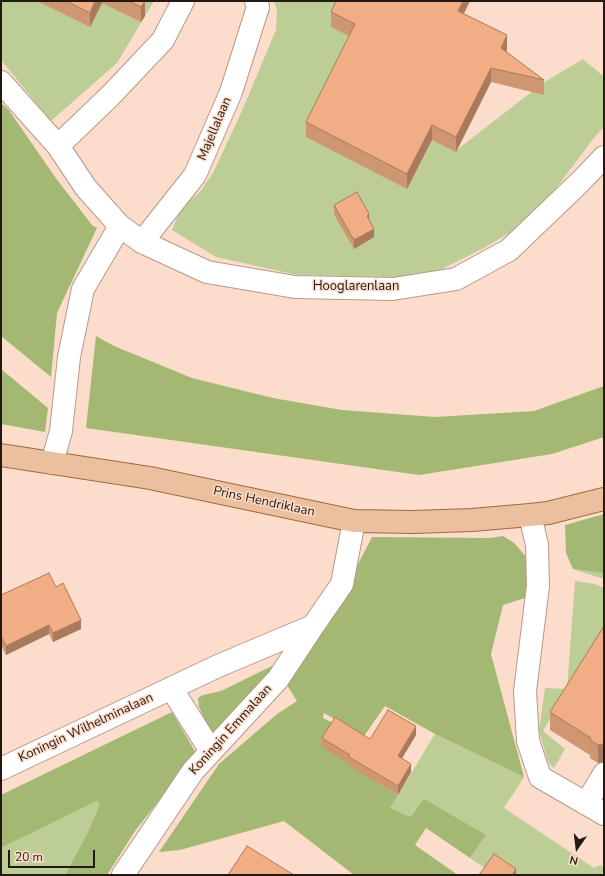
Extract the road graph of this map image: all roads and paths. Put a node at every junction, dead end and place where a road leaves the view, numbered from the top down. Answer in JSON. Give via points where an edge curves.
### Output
{"nodes":[{"id":1,"x":183,"y":1,"type":"edge"},
{"id":2,"x":256,"y":1,"type":"edge"},
{"id":3,"x":1,"y":82,"type":"edge"},
{"id":4,"x":58,"y":146,"type":"junction"},
{"id":5,"x":604,"y":157,"type":"edge"},
{"id":6,"x":120,"y":226,"type":"junction"},
{"id":7,"x":142,"y":242,"type":"junction"},
{"id":8,"x":1,"y":454,"type":"edge"},
{"id":9,"x":52,"y":463,"type":"junction"},
{"id":10,"x":604,"y":499,"type":"edge"},
{"id":11,"x":530,"y":516,"type":"junction"},
{"id":12,"x":354,"y":521,"type":"junction"},
{"id":13,"x":313,"y":626,"type":"junction"},
{"id":14,"x":171,"y":688,"type":"junction"},
{"id":15,"x":210,"y":751,"type":"junction"},
{"id":16,"x":1,"y":769,"type":"edge"},
{"id":17,"x":604,"y":774,"type":"edge"},
{"id":18,"x":595,"y":809,"type":"edge"},
{"id":19,"x":123,"y":875,"type":"edge"}],
"edges":[{"from":1,"to":4,"type":"street","via":[[163,40],[112,95]]},
{"from":2,"to":7,"type":"street","name":"Majellalaan","via":[[258,7],[231,92],[195,175]]},
{"from":3,"to":4,"type":"street"},
{"from":4,"to":6,"type":"street","via":[[86,188]]},
{"from":5,"to":7,"type":"street","name":"Hooglarenlaan","via":[[509,250],[456,279],[393,289],[295,287],[207,272]]},
{"from":6,"to":7,"type":"street"},
{"from":6,"to":9,"type":"street","via":[[83,289],[69,357],[61,431]]},
{"from":8,"to":9,"type":"main road","name":"Prins Hendriklaan"},
{"from":9,"to":12,"type":"main road","name":"Prins Hendriklaan","via":[[150,478]]},
{"from":10,"to":11,"type":"main road","name":"Prins Hendriklaan"},
{"from":11,"to":12,"type":"main road","name":"Prins Hendriklaan","via":[[464,521]]},
{"from":11,"to":18,"type":"street","via":[[537,545],[538,586],[525,691],[528,741],[540,777]]},
{"from":12,"to":13,"type":"street","via":[[342,584]]},
{"from":13,"to":14,"type":"street","name":"Koningin Wilhelminalaan"},
{"from":13,"to":15,"type":"street","name":"Koningin Emmalaan","via":[[278,679]]},
{"from":14,"to":15,"type":"street"},
{"from":14,"to":16,"type":"street","name":"Koningin Wilhelminalaan"},
{"from":15,"to":19,"type":"street","name":"Koningin Emmalaan","via":[[192,771]]},
{"from":17,"to":18,"type":"street"}]}
